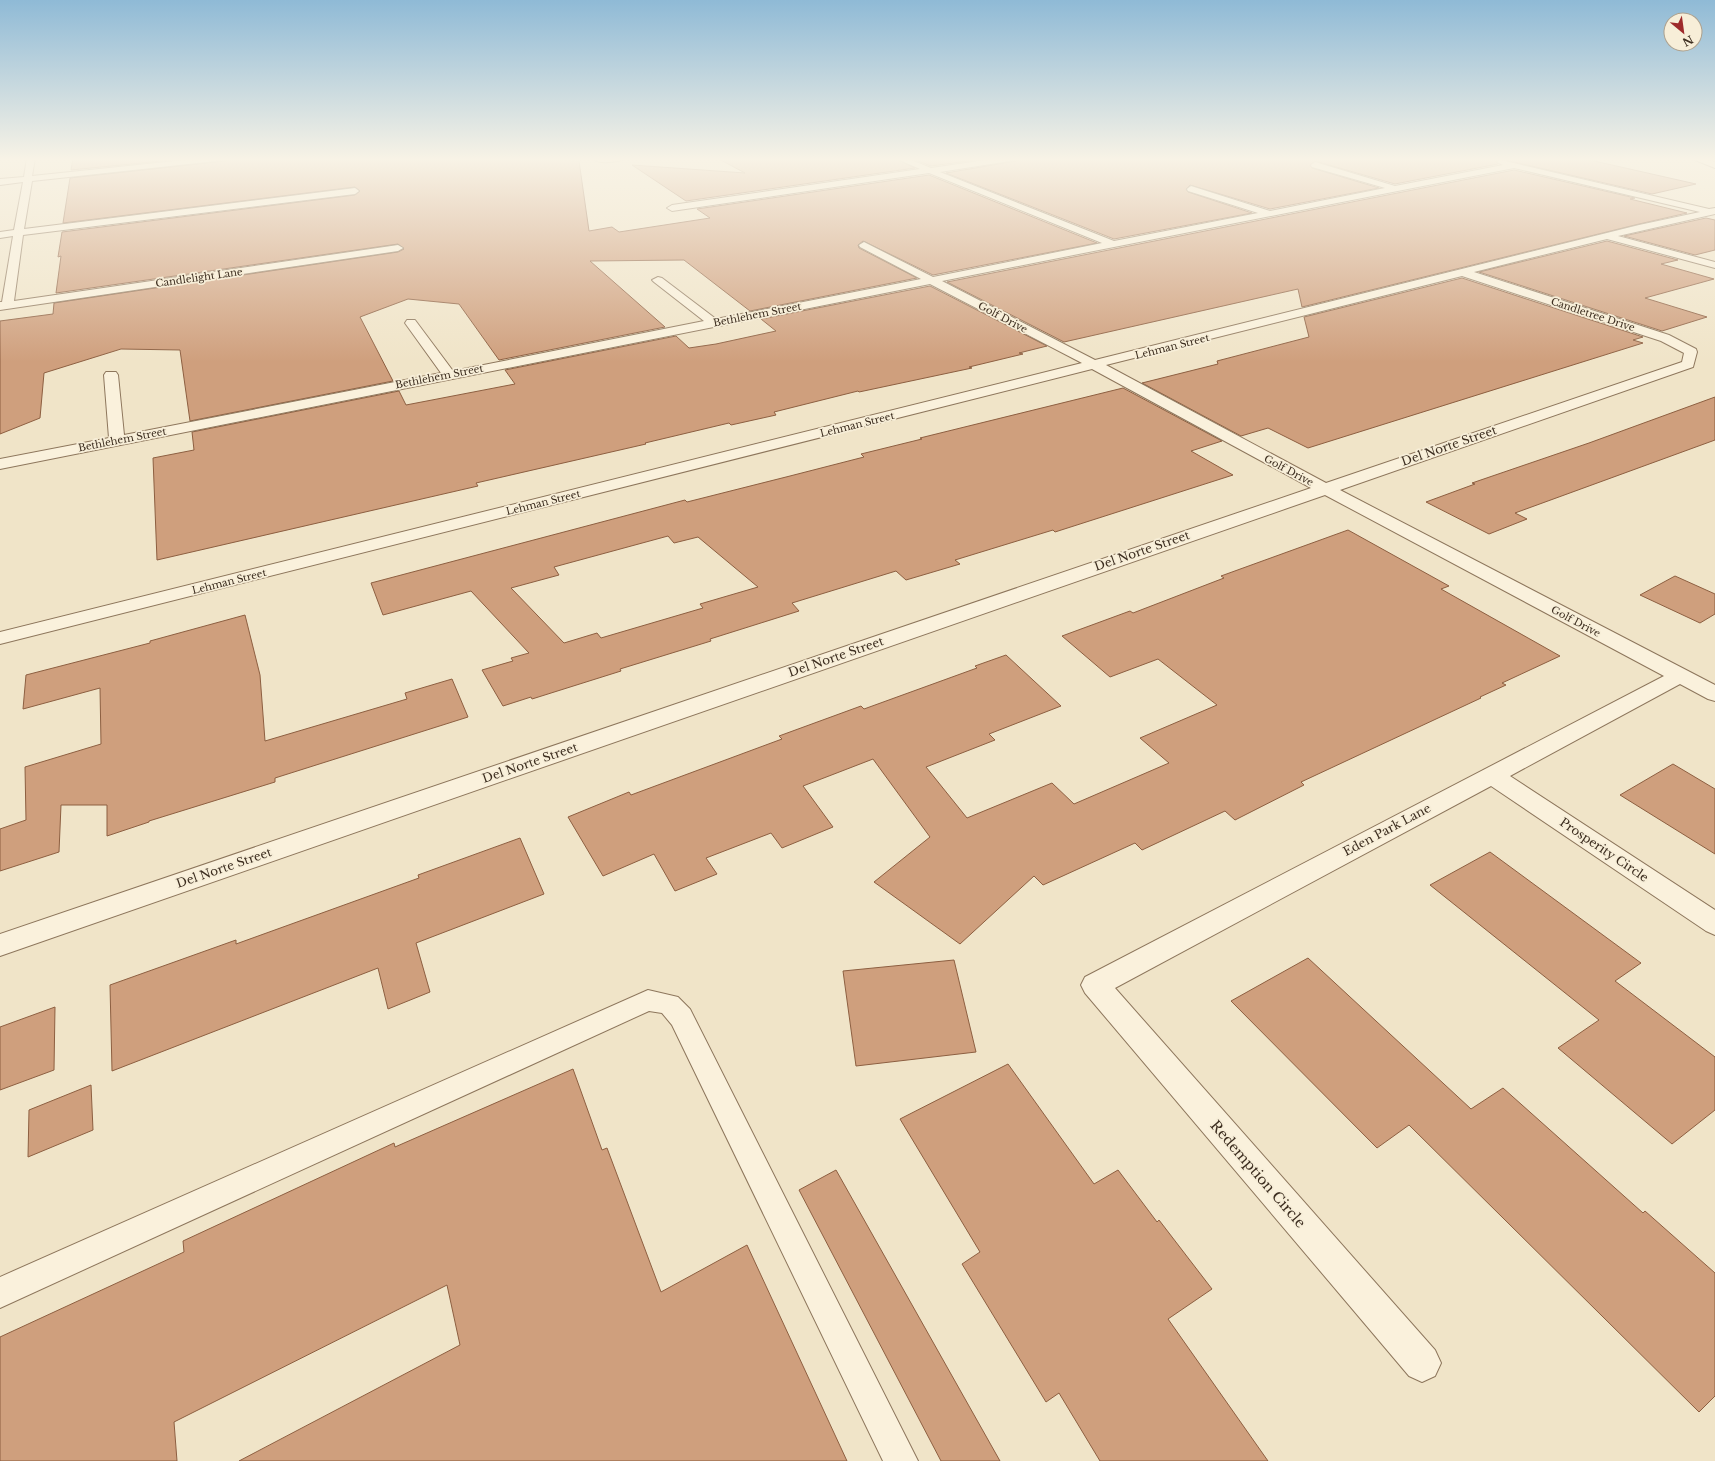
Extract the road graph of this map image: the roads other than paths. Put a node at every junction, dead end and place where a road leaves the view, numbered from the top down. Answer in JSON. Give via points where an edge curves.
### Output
{"nodes":[{"id":1,"x":21,"y":226,"type":"edge"},
{"id":2,"x":74,"y":226,"type":"edge"},
{"id":3,"x":1069,"y":226,"type":"edge"},
{"id":4,"x":1206,"y":226,"type":"edge"},
{"id":5,"x":1649,"y":226,"type":"edge"},
{"id":6,"x":20,"y":233,"type":"junction"},
{"id":7,"x":0,"y":236,"type":"edge"},
{"id":8,"x":1608,"y":236,"type":"junction"},
{"id":9,"x":1113,"y":244,"type":"junction"},
{"id":10,"x":864,"y":245,"type":"dead end"},
{"id":11,"x":398,"y":248,"type":"dead end"},
{"id":12,"x":1715,"y":265,"type":"edge"},
{"id":13,"x":1465,"y":273,"type":"junction"},
{"id":14,"x":658,"y":280,"type":"dead end"},
{"id":15,"x":933,"y":280,"type":"junction"},
{"id":16,"x":4,"y":306,"type":"edge"},
{"id":17,"x":411,"y":323,"type":"dead end"},
{"id":18,"x":714,"y":323,"type":"junction"},
{"id":19,"x":1095,"y":365,"type":"junction"},
{"id":20,"x":1673,"y":370,"type":"joint"},
{"id":21,"x":449,"y":374,"type":"junction"},
{"id":22,"x":111,"y":375,"type":"dead end"},
{"id":23,"x":117,"y":440,"type":"junction"},
{"id":24,"x":0,"y":464,"type":"edge"},
{"id":25,"x":1324,"y":488,"type":"junction"},
{"id":26,"x":0,"y":638,"type":"edge"},
{"id":27,"x":1680,"y":676,"type":"junction"},
{"id":28,"x":1715,"y":694,"type":"edge"},
{"id":29,"x":1492,"y":775,"type":"junction"},
{"id":30,"x":1715,"y":924,"type":"edge"},
{"id":31,"x":0,"y":945,"type":"edge"},
{"id":32,"x":1095,"y":985,"type":"joint"},
{"id":33,"x":0,"y":1293,"type":"edge"},
{"id":34,"x":1422,"y":1363,"type":"dead end"},
{"id":35,"x":901,"y":1461,"type":"edge"}],
"edges":[{"from":1,"to":6,"type":"street"},
{"from":2,"to":6,"type":"street"},
{"from":3,"to":9,"type":"street"},
{"from":4,"to":9,"type":"street","name":"Bethlehem Street"},
{"from":5,"to":8,"type":"street","name":"Lehman Street"},
{"from":6,"to":7,"type":"street"},
{"from":6,"to":16,"type":"street"},
{"from":8,"to":12,"type":"street"},
{"from":8,"to":13,"type":"street","name":"Lehman Street"},
{"from":9,"to":15,"type":"street","name":"Bethlehem Street"},
{"from":10,"to":15,"type":"street","name":"Golf Drive"},
{"from":11,"to":16,"type":"street","name":"Candlelight Lane"},
{"from":13,"to":19,"type":"street","name":"Lehman Street"},
{"from":13,"to":20,"type":"street","name":"Candletree Drive","via":[[1665,338],[1691,352],[1688,364]]},
{"from":14,"to":18,"type":"street"},
{"from":15,"to":18,"type":"street","name":"Bethlehem Street"},
{"from":15,"to":19,"type":"street","name":"Golf Drive"},
{"from":17,"to":21,"type":"street"},
{"from":18,"to":21,"type":"street","name":"Bethlehem Street"},
{"from":19,"to":25,"type":"street","name":"Golf Drive"},
{"from":19,"to":26,"type":"street","name":"Lehman Street"},
{"from":20,"to":25,"type":"street","name":"Del Norte Street"},
{"from":21,"to":23,"type":"street","name":"Bethlehem Street"},
{"from":22,"to":23,"type":"street"},
{"from":23,"to":24,"type":"street","name":"Bethlehem Street"},
{"from":25,"to":27,"type":"street","name":"Golf Drive"},
{"from":25,"to":31,"type":"street","name":"Del Norte Street"},
{"from":27,"to":28,"type":"street","name":"Golf Drive"},
{"from":27,"to":29,"type":"street","name":"Eden Park Lane"},
{"from":29,"to":30,"type":"street","name":"Prosperity Circle"},
{"from":29,"to":32,"type":"street","name":"Eden Park Lane"},
{"from":32,"to":34,"type":"street","name":"Redemption Circle"},
{"from":33,"to":35,"type":"lane","via":[[648,1000],[669,1004],[681,1017]]}]}
